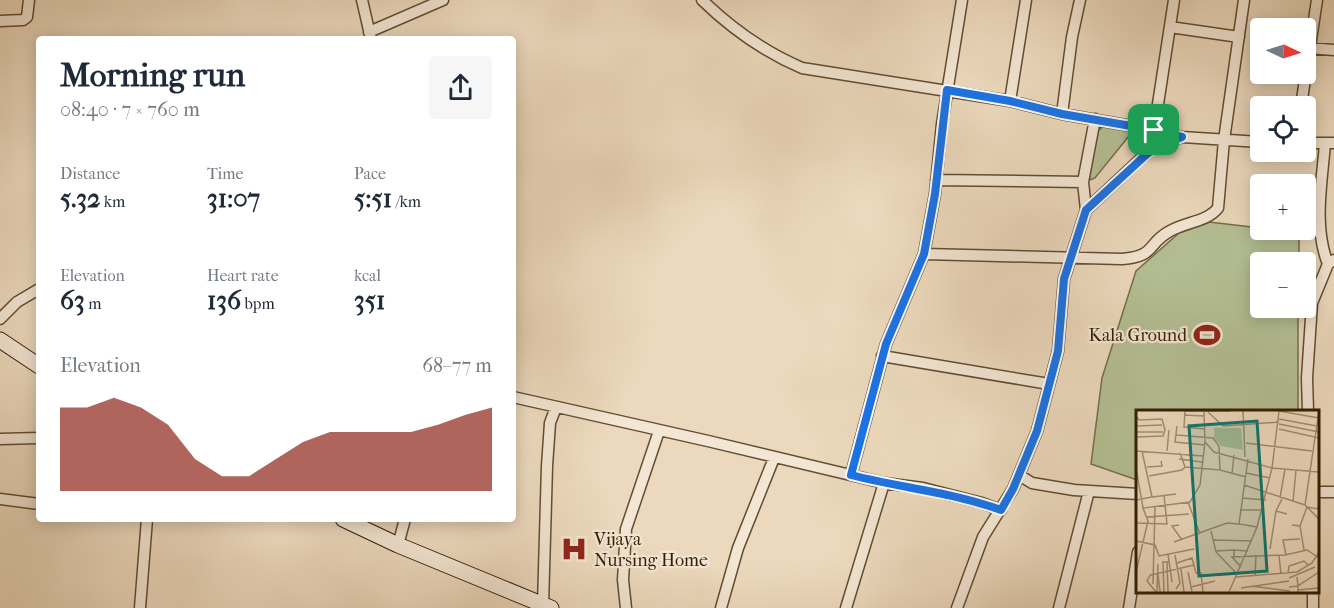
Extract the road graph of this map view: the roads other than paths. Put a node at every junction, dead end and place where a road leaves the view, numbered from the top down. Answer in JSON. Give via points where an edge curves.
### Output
{"nodes":[{"id":1,"x":28,"y":0,"type":"edge"},
{"id":2,"x":362,"y":0,"type":"edge"},
{"id":3,"x":443,"y":0,"type":"edge"},
{"id":4,"x":702,"y":0,"type":"edge"},
{"id":5,"x":962,"y":0,"type":"edge"},
{"id":6,"x":1026,"y":0,"type":"edge"},
{"id":7,"x":1080,"y":0,"type":"edge"},
{"id":8,"x":1174,"y":0,"type":"edge"},
{"id":9,"x":1244,"y":0,"type":"edge"},
{"id":10,"x":1317,"y":0,"type":"edge"},
{"id":11,"x":1314,"y":18,"type":"edge"},
{"id":12,"x":0,"y":21,"type":"edge"},
{"id":13,"x":1170,"y":27,"type":"junction"},
{"id":14,"x":370,"y":35,"type":"edge"},
{"id":15,"x":1239,"y":37,"type":"junction"},
{"id":16,"x":1316,"y":49,"type":"edge"},
{"id":17,"x":1334,"y":50,"type":"edge"},
{"id":18,"x":947,"y":90,"type":"junction"},
{"id":19,"x":1010,"y":101,"type":"junction"},
{"id":20,"x":1062,"y":114,"type":"junction"},
{"id":21,"x":1095,"y":119,"type":"junction"},
{"id":22,"x":1154,"y":130,"type":"junction"},
{"id":23,"x":1182,"y":137,"type":"junction"},
{"id":24,"x":1224,"y":140,"type":"junction"},
{"id":25,"x":1250,"y":141,"type":"edge"},
{"id":26,"x":1330,"y":143,"type":"edge"},
{"id":27,"x":936,"y":180,"type":"junction"},
{"id":28,"x":1083,"y":182,"type":"junction"},
{"id":29,"x":1086,"y":210,"type":"junction"},
{"id":30,"x":924,"y":254,"type":"junction"},
{"id":31,"x":1071,"y":258,"type":"junction"},
{"id":32,"x":1331,"y":262,"type":"edge"},
{"id":33,"x":36,"y":291,"type":"edge"},
{"id":34,"x":0,"y":319,"type":"edge"},
{"id":35,"x":0,"y":340,"type":"edge"},
{"id":36,"x":882,"y":356,"type":"junction"},
{"id":37,"x":36,"y":364,"type":"edge"},
{"id":38,"x":1049,"y":384,"type":"junction"},
{"id":39,"x":516,"y":398,"type":"edge"},
{"id":40,"x":556,"y":407,"type":"junction"},
{"id":41,"x":1308,"y":410,"type":"edge"},
{"id":42,"x":659,"y":431,"type":"junction"},
{"id":43,"x":36,"y":438,"type":"edge"},
{"id":44,"x":0,"y":439,"type":"edge"},
{"id":45,"x":774,"y":458,"type":"junction"},
{"id":46,"x":851,"y":475,"type":"junction"},
{"id":47,"x":1019,"y":475,"type":"junction"},
{"id":48,"x":884,"y":483,"type":"junction"},
{"id":49,"x":1089,"y":491,"type":"junction"},
{"id":50,"x":1136,"y":494,"type":"edge"},
{"id":51,"x":0,"y":499,"type":"edge"},
{"id":52,"x":36,"y":504,"type":"edge"},
{"id":53,"x":1001,"y":510,"type":"junction"},
{"id":54,"x":147,"y":522,"type":"edge"},
{"id":55,"x":349,"y":522,"type":"edge"},
{"id":56,"x":404,"y":522,"type":"edge"},
{"id":57,"x":398,"y":545,"type":"junction"},
{"id":58,"x":1136,"y":561,"type":"edge"},
{"id":59,"x":547,"y":606,"type":"edge"},
{"id":60,"x":140,"y":608,"type":"edge"},
{"id":61,"x":626,"y":608,"type":"edge"},
{"id":62,"x":721,"y":608,"type":"edge"},
{"id":63,"x":846,"y":608,"type":"edge"},
{"id":64,"x":957,"y":608,"type":"edge"},
{"id":65,"x":1059,"y":608,"type":"edge"},
{"id":66,"x":1129,"y":608,"type":"edge"}],
"edges":[{"from":1,"to":12,"type":"street","via":[[27,17]]},
{"from":2,"to":14,"type":"street"},
{"from":3,"to":14,"type":"street"},
{"from":4,"to":18,"type":"street","via":[[726,24],[777,58],[802,68]]},
{"from":5,"to":18,"type":"street"},
{"from":6,"to":19,"type":"street"},
{"from":7,"to":20,"type":"street"},
{"from":8,"to":13,"type":"street"},
{"from":9,"to":15,"type":"street"},
{"from":10,"to":11,"type":"street"},
{"from":13,"to":15,"type":"street"},
{"from":13,"to":22,"type":"street"},
{"from":15,"to":24,"type":"street"},
{"from":16,"to":17,"type":"street"},
{"from":18,"to":19,"type":"street"},
{"from":18,"to":27,"type":"street"},
{"from":19,"to":20,"type":"street"},
{"from":20,"to":21,"type":"street"},
{"from":21,"to":22,"type":"street"},
{"from":21,"to":28,"type":"street"},
{"from":22,"to":23,"type":"street"},
{"from":23,"to":24,"type":"street"},
{"from":23,"to":29,"type":"street","via":[[1148,153]]},
{"from":24,"to":25,"type":"street"},
{"from":24,"to":31,"type":"street","via":[[1218,208],[1213,215],[1171,230],[1140,258]]},
{"from":26,"to":32,"type":"street","via":[[1319,231],[1322,248]]},
{"from":27,"to":28,"type":"street"},
{"from":27,"to":30,"type":"street"},
{"from":28,"to":29,"type":"street"},
{"from":29,"to":31,"type":"street"},
{"from":30,"to":31,"type":"street"},
{"from":30,"to":36,"type":"street"},
{"from":31,"to":38,"type":"street","via":[[1064,279],[1058,351]]},
{"from":32,"to":41,"type":"street","via":[[1312,303]]},
{"from":33,"to":34,"type":"street"},
{"from":35,"to":37,"type":"street"},
{"from":36,"to":38,"type":"street"},
{"from":36,"to":46,"type":"street"},
{"from":38,"to":47,"type":"street","via":[[1037,431]]},
{"from":39,"to":40,"type":"street"},
{"from":40,"to":42,"type":"street"},
{"from":40,"to":59,"type":"street","via":[[550,423],[546,466]]},
{"from":42,"to":45,"type":"street"},
{"from":42,"to":61,"type":"street","via":[[626,529]]},
{"from":43,"to":44,"type":"street"},
{"from":45,"to":46,"type":"street"},
{"from":45,"to":62,"type":"street","via":[[738,548]]},
{"from":46,"to":48,"type":"street"},
{"from":47,"to":49,"type":"street","via":[[1032,483]]},
{"from":47,"to":53,"type":"street"},
{"from":48,"to":53,"type":"street","via":[[923,488]]},
{"from":48,"to":63,"type":"street"},
{"from":49,"to":50,"type":"street"},
{"from":49,"to":65,"type":"street"},
{"from":51,"to":52,"type":"street"},
{"from":53,"to":64,"type":"street","via":[[983,537]]},
{"from":54,"to":60,"type":"street"},
{"from":55,"to":57,"type":"street"},
{"from":56,"to":57,"type":"street"},
{"from":57,"to":59,"type":"street"},
{"from":58,"to":66,"type":"street"}]}
